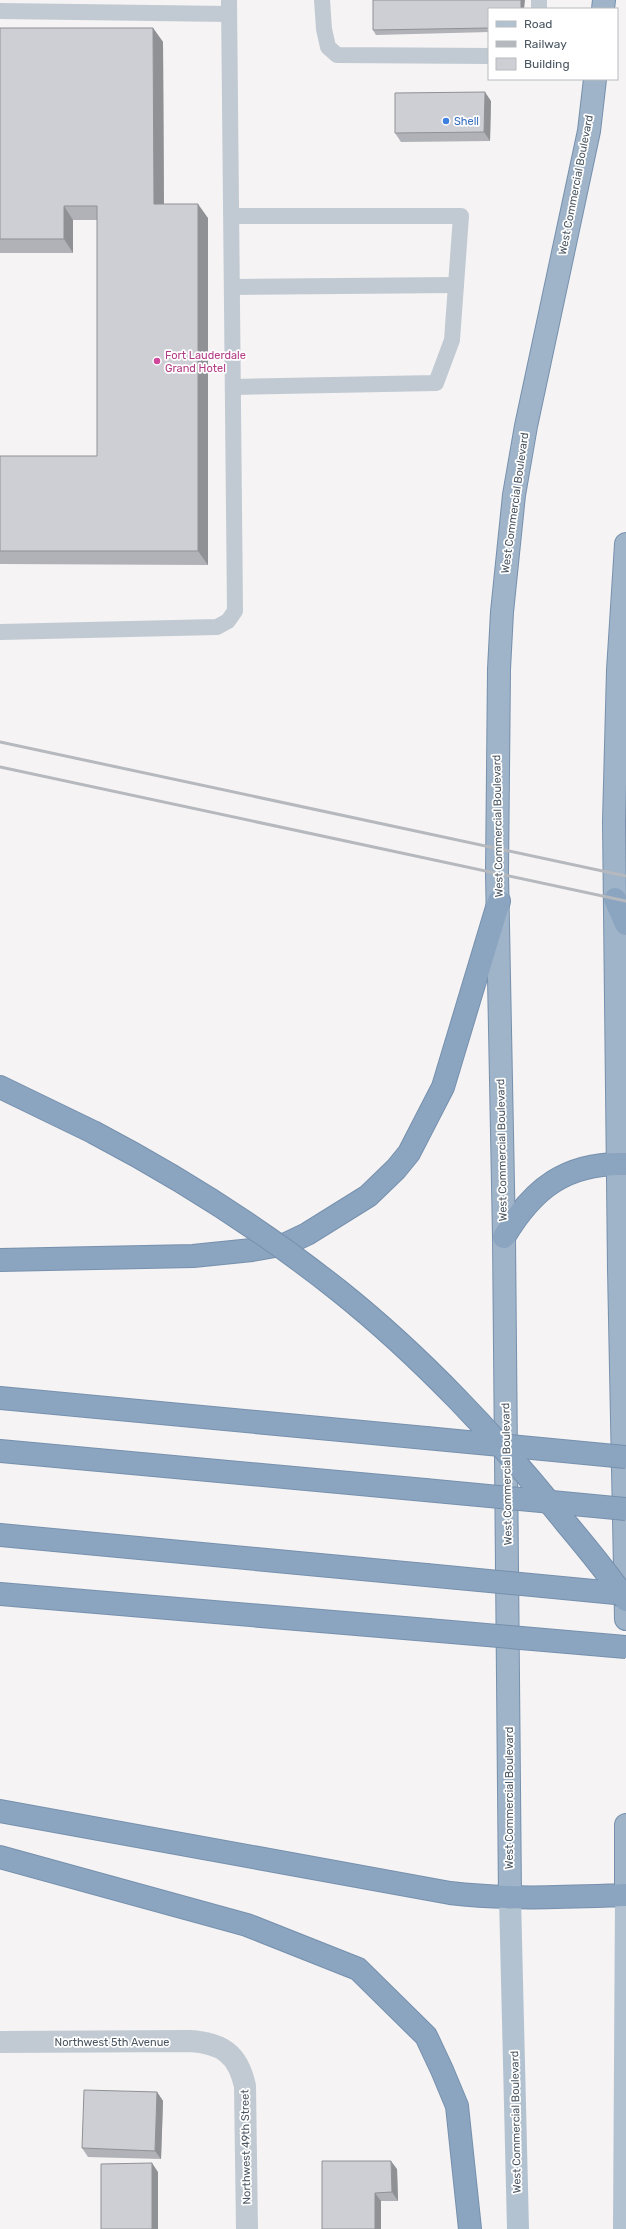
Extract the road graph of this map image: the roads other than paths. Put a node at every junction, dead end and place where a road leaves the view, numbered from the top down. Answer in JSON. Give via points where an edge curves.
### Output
{"nodes":[{"id":1,"x":322,"y":0,"type":"edge"},
{"id":2,"x":108,"y":6,"type":"edge"},
{"id":3,"x":154,"y":6,"type":"edge"},
{"id":4,"x":229,"y":7,"type":"edge"},
{"id":5,"x":0,"y":11,"type":"edge"},
{"id":6,"x":488,"y":56,"type":"edge"},
{"id":7,"x":595,"y":80,"type":"edge"},
{"id":8,"x":232,"y":216,"type":"junction"},
{"id":9,"x":456,"y":284,"type":"junction"},
{"id":10,"x":233,"y":287,"type":"junction"},
{"id":11,"x":234,"y":387,"type":"junction"},
{"id":12,"x":626,"y":544,"type":"edge"},
{"id":13,"x":0,"y":632,"type":"edge"},
{"id":14,"x":615,"y":899,"type":"junction"},
{"id":15,"x":499,"y":901,"type":"junction"},
{"id":16,"x":626,"y":924,"type":"edge"},
{"id":17,"x":0,"y":1087,"type":"edge"},
{"id":18,"x":622,"y":1164,"type":"edge"},
{"id":19,"x":504,"y":1237,"type":"junction"},
{"id":20,"x":0,"y":1260,"type":"edge"},
{"id":21,"x":0,"y":1398,"type":"edge"},
{"id":22,"x":0,"y":1451,"type":"edge"},
{"id":23,"x":626,"y":1457,"type":"edge"},
{"id":24,"x":626,"y":1509,"type":"edge"},
{"id":25,"x":0,"y":1535,"type":"edge"},
{"id":26,"x":0,"y":1594,"type":"edge"},
{"id":27,"x":626,"y":1594,"type":"edge"},
{"id":28,"x":626,"y":1600,"type":"edge"},
{"id":29,"x":626,"y":1619,"type":"edge"},
{"id":30,"x":626,"y":1647,"type":"edge"},
{"id":31,"x":0,"y":1811,"type":"edge"},
{"id":32,"x":626,"y":1825,"type":"edge"},
{"id":33,"x":0,"y":1857,"type":"edge"},
{"id":34,"x":626,"y":1895,"type":"edge"},
{"id":35,"x":510,"y":1898,"type":"junction"},
{"id":36,"x":0,"y":2042,"type":"edge"},
{"id":37,"x":222,"y":2048,"type":"joint"},
{"id":38,"x":247,"y":2229,"type":"edge"},
{"id":39,"x":470,"y":2229,"type":"edge"},
{"id":40,"x":518,"y":2229,"type":"edge"},
{"id":41,"x":624,"y":2229,"type":"edge"}],
"edges":[{"from":1,"to":6,"type":"lane","via":[[328,47],[337,55]]},
{"from":2,"to":3,"type":"lane"},
{"from":2,"to":5,"type":"lane"},
{"from":3,"to":4,"type":"lane"},
{"from":4,"to":8,"type":"lane"},
{"from":7,"to":15,"type":"highway","name":"West Commercial Boulevard","via":[[589,131],[526,426],[507,554],[497,741]]},
{"from":8,"to":9,"type":"lane","via":[[461,216]]},
{"from":8,"to":10,"type":"lane"},
{"from":9,"to":10,"type":"lane"},
{"from":9,"to":11,"type":"lane","via":[[452,340],[436,383]]},
{"from":10,"to":11,"type":"lane"},
{"from":11,"to":13,"type":"lane","via":[[237,599],[235,611],[228,621],[217,627]]},
{"from":12,"to":14,"type":"highway","via":[[618,670],[614,821]]},
{"from":14,"to":16,"type":"highway"},
{"from":14,"to":18,"type":"highway"},
{"from":15,"to":19,"type":"highway","name":"West Commercial Boulevard","via":[[500,1119]]},
{"from":15,"to":20,"type":"highway","via":[[443,1087],[409,1153],[392,1174],[368,1196],[286,1244],[252,1250],[193,1256]]},
{"from":17,"to":28,"type":"highway","bridge":true,"via":[[37,1103],[143,1158],[238,1217],[339,1291],[429,1372],[476,1420],[543,1494]]},
{"from":18,"to":19,"type":"highway","via":[[582,1169],[556,1180],[525,1205]]},
{"from":18,"to":29,"type":"highway"},
{"from":19,"to":35,"type":"highway","name":"West Commercial Boulevard"},
{"from":21,"to":23,"type":"highway","bridge":true},
{"from":22,"to":24,"type":"highway","bridge":true},
{"from":25,"to":27,"type":"highway","bridge":true},
{"from":26,"to":30,"type":"highway","bridge":true},
{"from":31,"to":35,"type":"highway","via":[[450,1893]]},
{"from":32,"to":34,"type":"highway"},
{"from":33,"to":39,"type":"highway","via":[[247,1926],[358,1969],[426,2036],[451,2092],[457,2106]]},
{"from":34,"to":35,"type":"highway"},
{"from":34,"to":41,"type":"main road"},
{"from":35,"to":40,"type":"main road","name":"West Commercial Boulevard"},
{"from":36,"to":37,"type":"street","name":"Northwest 5th Avenue","via":[[190,2041]]},
{"from":37,"to":38,"type":"street","name":"Northwest 49th Street","via":[[238,2064],[244,2080]]}]}
